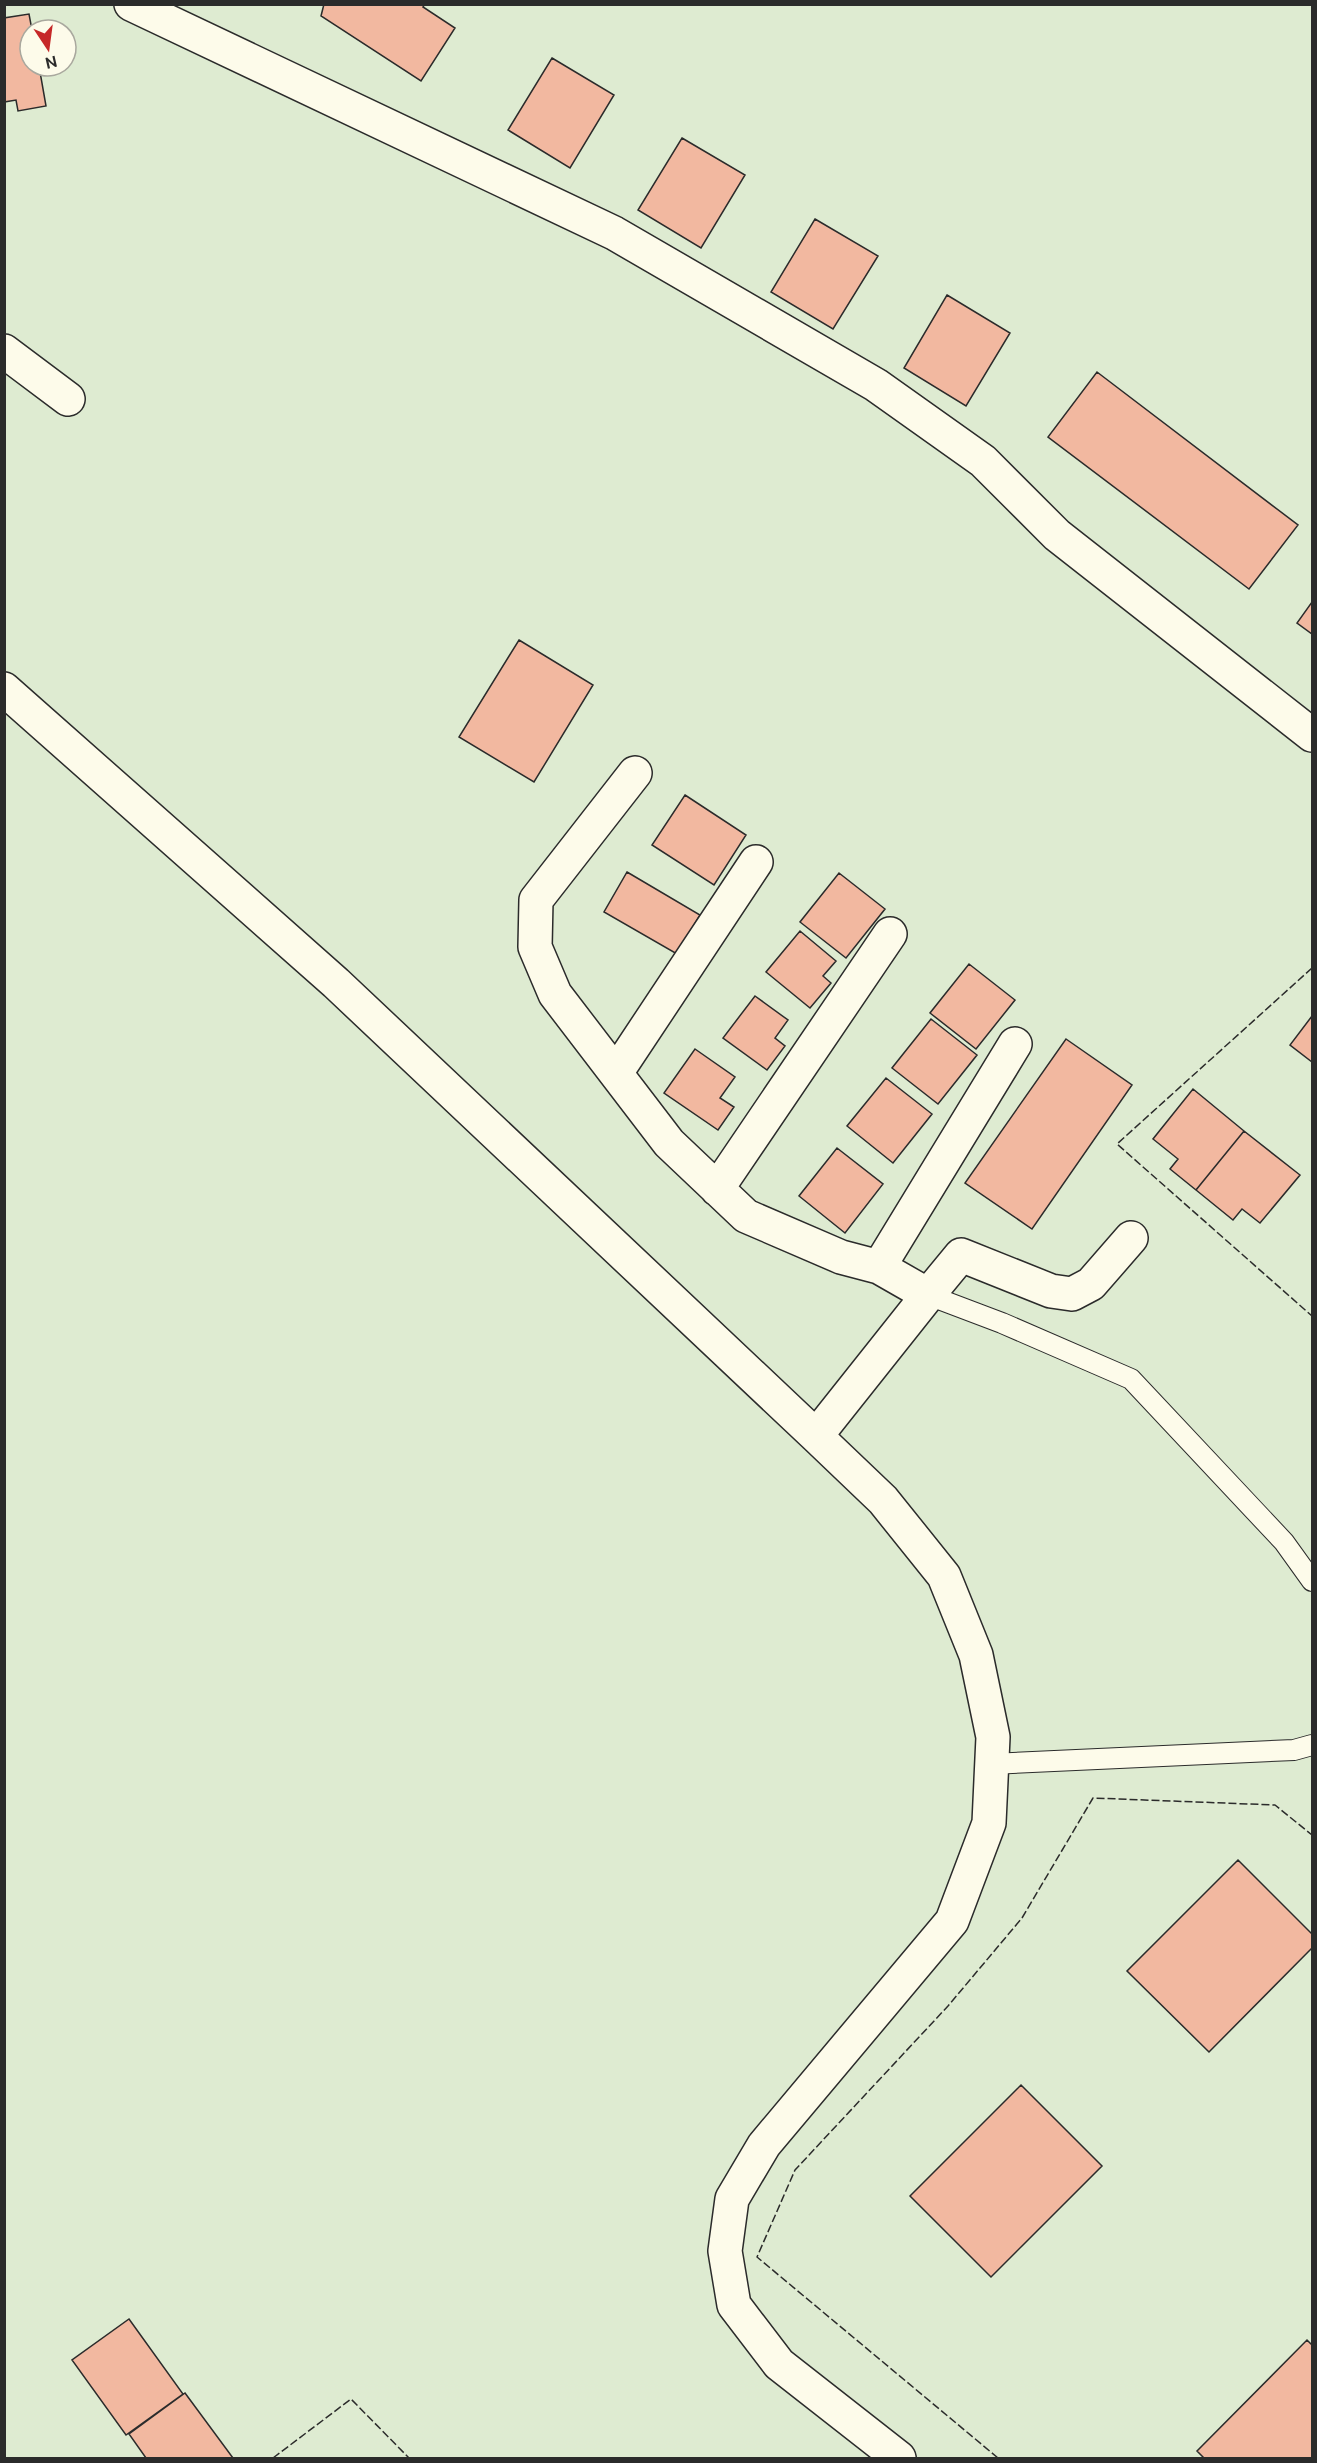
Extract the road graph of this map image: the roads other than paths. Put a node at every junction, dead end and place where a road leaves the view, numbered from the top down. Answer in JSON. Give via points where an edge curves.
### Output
{"nodes":[{"id":1,"x":131,"y":4,"type":"edge"},
{"id":2,"x":4,"y":351,"type":"edge"},
{"id":3,"x":68,"y":399,"type":"dead end"},
{"id":4,"x":4,"y":689,"type":"edge"},
{"id":5,"x":1312,"y":735,"type":"edge"},
{"id":6,"x":635,"y":772,"type":"dead end"},
{"id":7,"x":756,"y":862,"type":"dead end"},
{"id":8,"x":890,"y":934,"type":"dead end"},
{"id":9,"x":1015,"y":1044,"type":"dead end"},
{"id":10,"x":616,"y":1073,"type":"junction"},
{"id":11,"x":717,"y":1189,"type":"junction"},
{"id":12,"x":1131,"y":1238,"type":"dead end"},
{"id":13,"x":879,"y":1267,"type":"junction"},
{"id":14,"x":928,"y":1295,"type":"junction"},
{"id":15,"x":816,"y":1436,"type":"junction"},
{"id":16,"x":1312,"y":1581,"type":"edge"},
{"id":17,"x":1312,"y":1745,"type":"edge"},
{"id":18,"x":992,"y":1764,"type":"junction"},
{"id":19,"x":899,"y":2458,"type":"edge"}],
"edges":[{"from":1,"to":5,"type":"street","via":[[614,233],[876,385],[983,461],[1057,535]]},
{"from":2,"to":3,"type":"street"},
{"from":4,"to":15,"type":"street","via":[[336,983]]},
{"from":6,"to":10,"type":"street","via":[[536,900],[535,947],[555,994]]},
{"from":7,"to":10,"type":"street"},
{"from":8,"to":11,"type":"street"},
{"from":9,"to":13,"type":"street"},
{"from":10,"to":11,"type":"street","via":[[669,1143]]},
{"from":11,"to":13,"type":"street","via":[[746,1216],[841,1257]]},
{"from":12,"to":14,"type":"street","via":[[1091,1284],[1072,1294],[1051,1291],[961,1255]]},
{"from":13,"to":14,"type":"street"},
{"from":14,"to":15,"type":"street"},
{"from":14,"to":16,"type":"lane","via":[[1131,1379],[1284,1542]]},
{"from":15,"to":18,"type":"street","via":[[883,1500],[944,1576],[976,1655],[993,1737]]},
{"from":17,"to":18,"type":"lane","via":[[1294,1750]]},
{"from":18,"to":19,"type":"street","via":[[989,1823],[952,1921],[764,2145],[732,2199],[725,2251],[734,2305],[779,2364]]}]}
